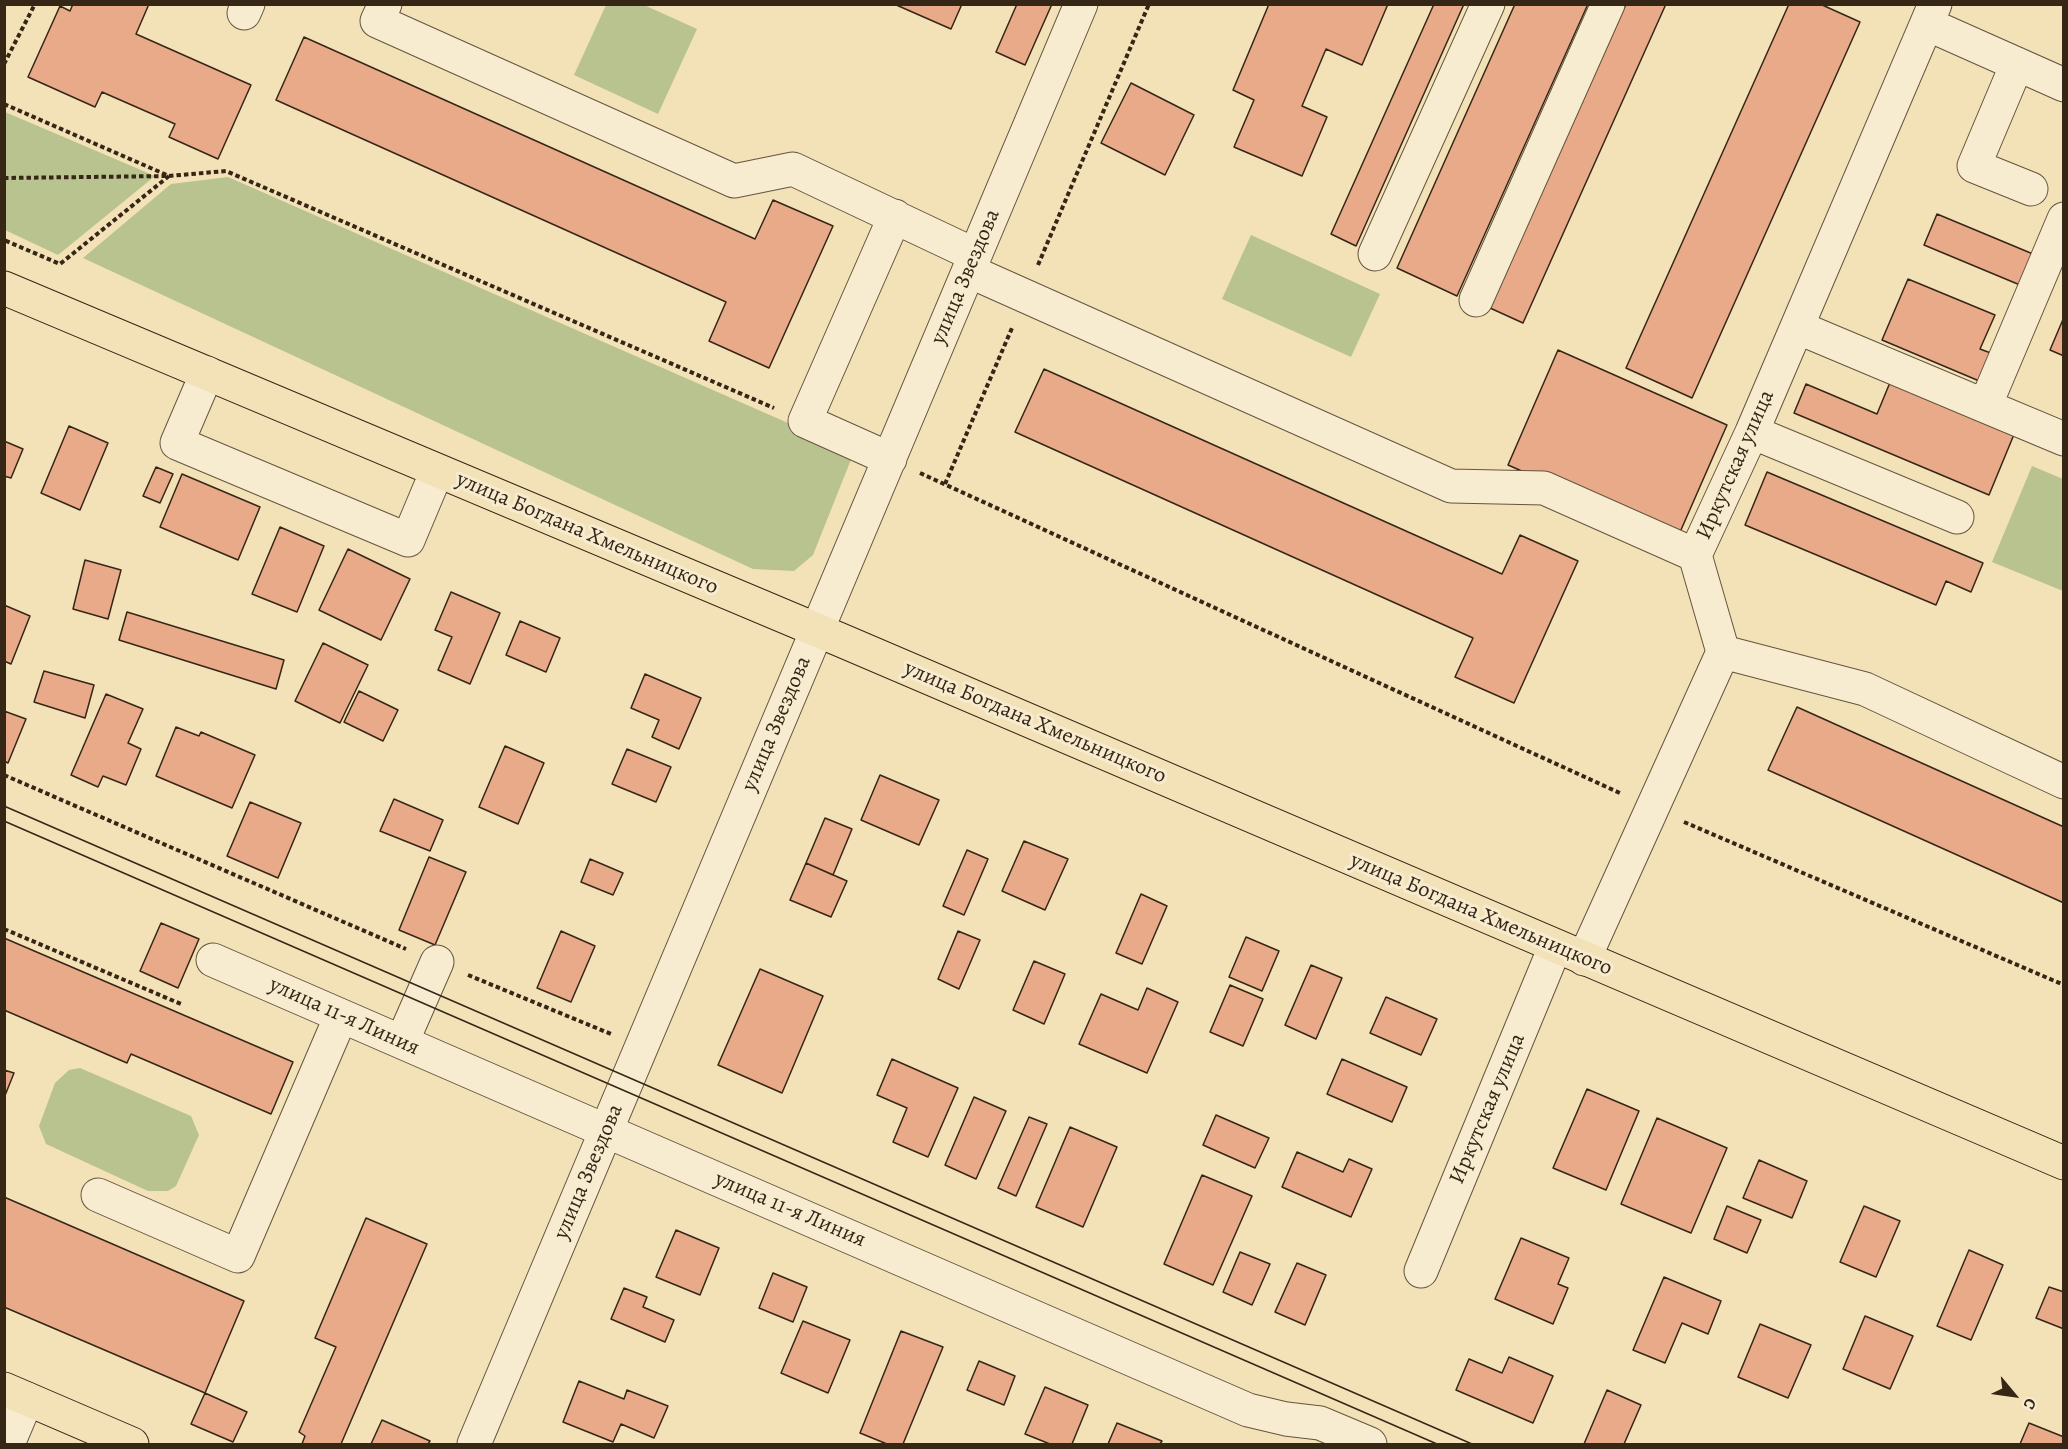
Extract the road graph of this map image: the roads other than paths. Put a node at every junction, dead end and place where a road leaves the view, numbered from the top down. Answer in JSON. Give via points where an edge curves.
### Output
{"nodes":[{"id":1,"x":385,"y":4,"type":"edge"},
{"id":2,"x":1081,"y":4,"type":"edge"},
{"id":3,"x":1488,"y":4,"type":"edge"},
{"id":4,"x":1608,"y":4,"type":"edge"},
{"id":5,"x":1931,"y":14,"type":"edge"},
{"id":6,"x":2017,"y":64,"type":"junction"},
{"id":7,"x":2064,"y":85,"type":"edge"},
{"id":8,"x":2031,"y":189,"type":"dead end"},
{"id":9,"x":896,"y":216,"type":"junction"},
{"id":10,"x":2064,"y":219,"type":"edge"},
{"id":11,"x":1375,"y":254,"type":"dead end"},
{"id":12,"x":972,"y":263,"type":"junction"},
{"id":13,"x":4,"y":288,"type":"edge"},
{"id":14,"x":1476,"y":300,"type":"dead end"},
{"id":15,"x":1797,"y":327,"type":"junction"},
{"id":16,"x":207,"y":373,"type":"junction"},
{"id":17,"x":1985,"y":406,"type":"junction"},
{"id":18,"x":1752,"y":432,"type":"junction"},
{"id":19,"x":2064,"y":439,"type":"edge"},
{"id":20,"x":890,"y":459,"type":"junction"},
{"id":21,"x":437,"y":471,"type":"junction"},
{"id":22,"x":1957,"y":517,"type":"dead end"},
{"id":23,"x":1695,"y":555,"type":"junction"},
{"id":24,"x":816,"y":631,"type":"junction"},
{"id":25,"x":1723,"y":652,"type":"junction"},
{"id":26,"x":2064,"y":782,"type":"edge"},
{"id":27,"x":1570,"y":953,"type":"junction"},
{"id":28,"x":213,"y":960,"type":"dead end"},
{"id":29,"x":436,"y":962,"type":"road end"},
{"id":30,"x":341,"y":1016,"type":"junction"},
{"id":31,"x":402,"y":1042,"type":"junction"},
{"id":32,"x":606,"y":1131,"type":"junction"},
{"id":33,"x":2064,"y":1163,"type":"edge"},
{"id":34,"x":98,"y":1195,"type":"dead end"},
{"id":35,"x":1421,"y":1271,"type":"dead end"},
{"id":36,"x":16,"y":1394,"type":"edge"},
{"id":37,"x":1288,"y":1432,"type":"edge"},
{"id":38,"x":8,"y":1444,"type":"edge"},
{"id":39,"x":132,"y":1444,"type":"edge"},
{"id":40,"x":474,"y":1444,"type":"edge"},
{"id":41,"x":1370,"y":1444,"type":"edge"}],
"edges":[{"from":1,"to":9,"type":"street","via":[[377,21],[734,181],[793,169]]},
{"from":2,"to":12,"type":"street","name":"улица Звездова"},
{"from":3,"to":11,"type":"street"},
{"from":4,"to":14,"type":"street"},
{"from":5,"to":6,"type":"street"},
{"from":5,"to":15,"type":"street","name":"Иркутская улица"},
{"from":6,"to":7,"type":"street"},
{"from":6,"to":8,"type":"street","via":[[1974,166]]},
{"from":9,"to":12,"type":"street"},
{"from":9,"to":20,"type":"street","via":[[805,421]]},
{"from":10,"to":17,"type":"street"},
{"from":12,"to":20,"type":"street","name":"улица Звездова"},
{"from":12,"to":23,"type":"street","via":[[1025,296],[1451,486],[1544,488]]},
{"from":13,"to":16,"type":"main road","name":"улица Богдана Хмельницкого"},
{"from":15,"to":17,"type":"street"},
{"from":15,"to":18,"type":"street","name":"Иркутская улица"},
{"from":16,"to":21,"type":"main road","name":"улица Богдана Хмельницкого"},
{"from":16,"to":21,"type":"street","via":[[177,443],[408,540]]},
{"from":17,"to":19,"type":"street"},
{"from":18,"to":22,"type":"street"},
{"from":18,"to":23,"type":"street","name":"Иркутская улица"},
{"from":20,"to":24,"type":"street","name":"улица Звездова"},
{"from":21,"to":24,"type":"main road","name":"улица Богдана Хмельницкого"},
{"from":23,"to":25,"type":"street","name":"Иркутская улица"},
{"from":24,"to":27,"type":"main road","name":"улица Богдана Хмельницкого"},
{"from":24,"to":32,"type":"street","name":"улица Звездова"},
{"from":25,"to":26,"type":"street","via":[[1865,689]]},
{"from":25,"to":27,"type":"street","name":"Иркутская улица","via":[[1652,808]]},
{"from":27,"to":33,"type":"main road","name":"улица Богдана Хмельницкого"},
{"from":27,"to":35,"type":"street","name":"Иркутская улица"},
{"from":28,"to":30,"type":"street","name":"улица 11-я Линия"},
{"from":29,"to":31,"type":"street"},
{"from":30,"to":31,"type":"street","name":"улица 11-я Линия"},
{"from":30,"to":34,"type":"street","via":[[238,1256]]},
{"from":31,"to":32,"type":"street","name":"улица 11-я Линия"},
{"from":32,"to":37,"type":"street","name":"улица 11-я Линия","via":[[1248,1410]]},
{"from":32,"to":40,"type":"street","name":"улица Звездова"},
{"from":36,"to":38,"type":"street"},
{"from":36,"to":39,"type":"main road"},
{"from":37,"to":41,"type":"street","name":"улица 11-я Линия","via":[[1320,1423]]}]}
